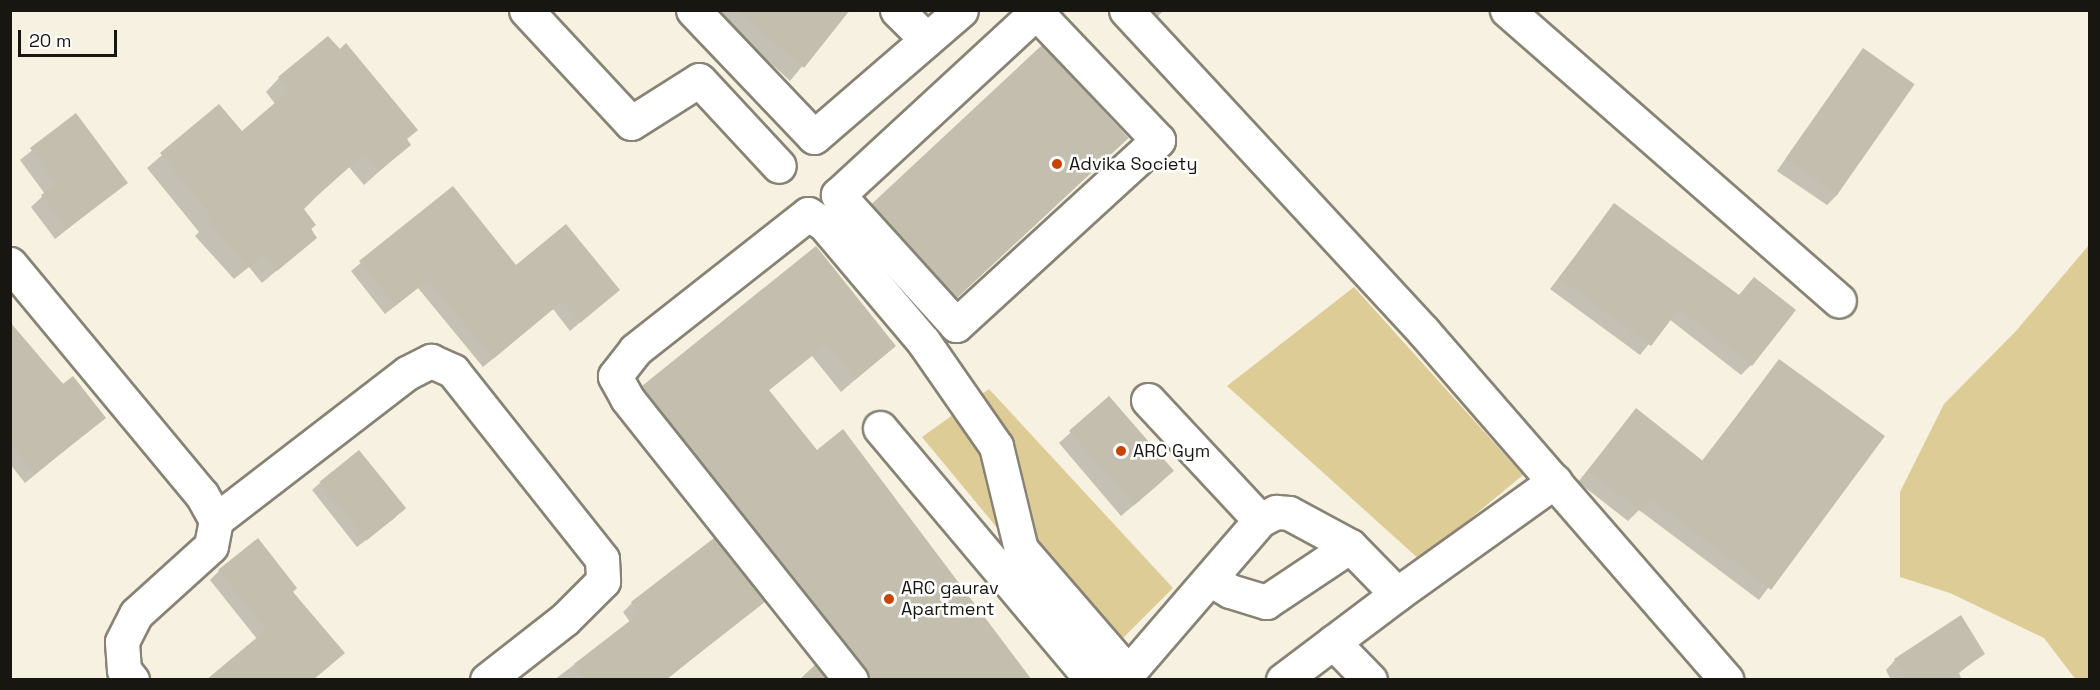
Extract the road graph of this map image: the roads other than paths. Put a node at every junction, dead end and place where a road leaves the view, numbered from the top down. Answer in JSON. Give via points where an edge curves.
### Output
{"nodes":[{"id":1,"x":526,"y":10,"type":"edge"},
{"id":2,"x":693,"y":10,"type":"edge"},
{"id":3,"x":897,"y":10,"type":"edge"},
{"id":4,"x":961,"y":10,"type":"edge"},
{"id":5,"x":1126,"y":10,"type":"edge"},
{"id":6,"x":1507,"y":10,"type":"edge"},
{"id":7,"x":1037,"y":11,"type":"edge"},
{"id":8,"x":927,"y":40,"type":"junction"},
{"id":9,"x":779,"y":166,"type":"dead end"},
{"id":10,"x":10,"y":264,"type":"edge"},
{"id":11,"x":1839,"y":301,"type":"dead end"},
{"id":12,"x":1148,"y":400,"type":"dead end"},
{"id":13,"x":880,"y":428,"type":"dead end"},
{"id":14,"x":1555,"y":481,"type":"junction"},
{"id":15,"x":216,"y":520,"type":"junction"},
{"id":16,"x":1260,"y":520,"type":"junction"},
{"id":17,"x":1350,"y":546,"type":"junction"},
{"id":18,"x":1210,"y":579,"type":"junction"},
{"id":19,"x":1397,"y":594,"type":"junction"},
{"id":20,"x":1333,"y":642,"type":"junction"},
{"id":21,"x":1125,"y":676,"type":"edge"},
{"id":22,"x":132,"y":680,"type":"edge"},
{"id":23,"x":487,"y":680,"type":"edge"},
{"id":24,"x":851,"y":680,"type":"edge"},
{"id":25,"x":1092,"y":680,"type":"edge"},
{"id":26,"x":1283,"y":680,"type":"edge"},
{"id":27,"x":1370,"y":680,"type":"edge"},
{"id":28,"x":1727,"y":680,"type":"edge"}],
"edges":[{"from":1,"to":9,"type":"street","via":[[631,123],[699,80]]},
{"from":2,"to":8,"type":"street","via":[[814,137]]},
{"from":3,"to":8,"type":"street"},
{"from":4,"to":8,"type":"street"},
{"from":5,"to":14,"type":"street","via":[[1424,332]]},
{"from":6,"to":11,"type":"street"},
{"from":7,"to":7,"type":"street","via":[[838,195],[956,325],[1158,140]]},
{"from":10,"to":15,"type":"street","via":[[202,495]]},
{"from":12,"to":16,"type":"street"},
{"from":13,"to":25,"type":"street"},
{"from":14,"to":19,"type":"street"},
{"from":14,"to":28,"type":"street"},
{"from":15,"to":22,"type":"street","via":[[211,546],[136,614],[122,642],[124,670]]},
{"from":15,"to":23,"type":"street","via":[[407,373],[431,361],[453,371],[602,559],[603,581],[565,619]]},
{"from":16,"to":17,"type":"street","via":[[1275,512],[1289,513]]},
{"from":16,"to":18,"type":"street"},
{"from":17,"to":18,"type":"street","via":[[1266,602],[1230,591]]},
{"from":17,"to":19,"type":"street"},
{"from":18,"to":21,"type":"street"},
{"from":19,"to":20,"type":"street"},
{"from":20,"to":26,"type":"street"},
{"from":20,"to":27,"type":"street"},
{"from":21,"to":24,"type":"street","via":[[1021,549],[996,446],[923,340],[824,224],[808,214],[635,350],[615,376],[627,398]]}]}
